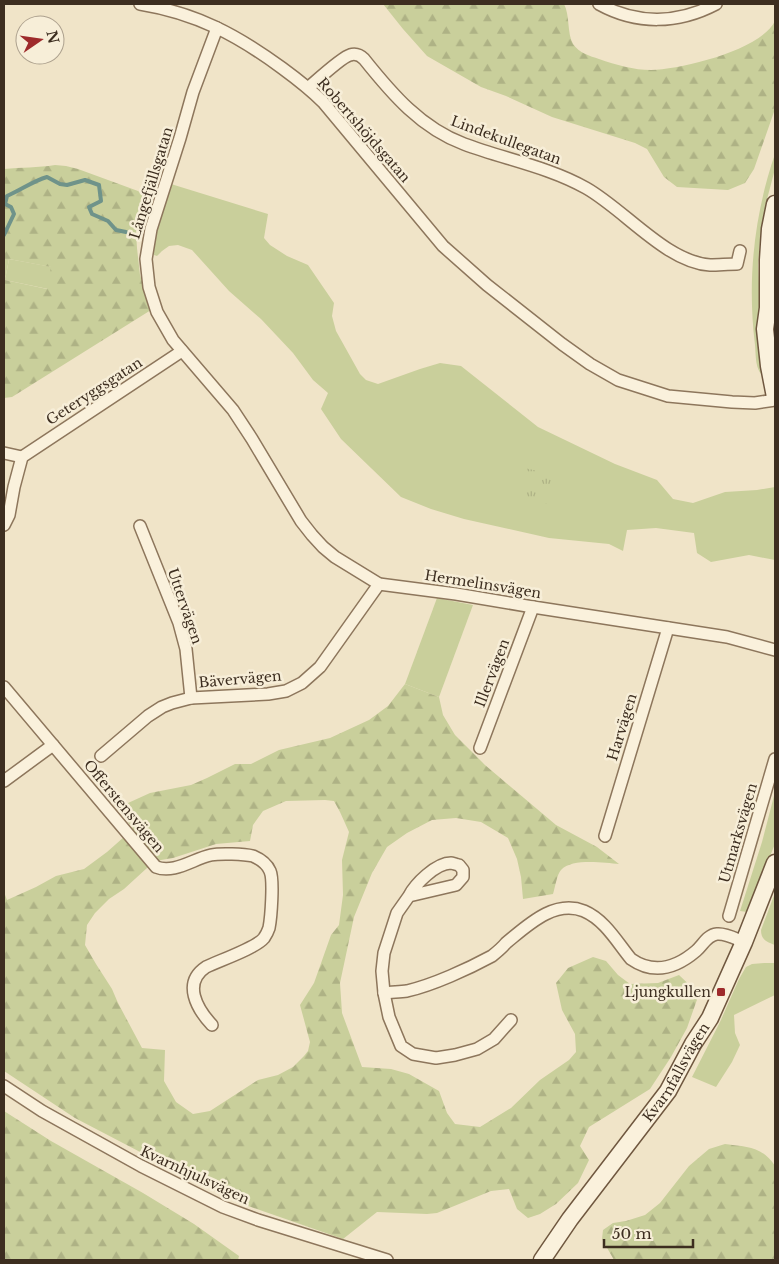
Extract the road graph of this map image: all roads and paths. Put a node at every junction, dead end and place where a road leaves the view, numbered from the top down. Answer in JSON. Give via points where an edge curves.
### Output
{"nodes":[{"id":1,"x":140,"y":4,"type":"edge"},
{"id":2,"x":599,"y":4,"type":"edge"},
{"id":3,"x":716,"y":4,"type":"edge"},
{"id":4,"x":218,"y":28,"type":"junction"},
{"id":5,"x":309,"y":87,"type":"junction"},
{"id":6,"x":775,"y":204,"type":"edge"},
{"id":7,"x":740,"y":251,"type":"dead end"},
{"id":8,"x":768,"y":308,"type":"junction"},
{"id":9,"x":775,"y":332,"type":"edge"},
{"id":10,"x":182,"y":351,"type":"junction"},
{"id":11,"x":775,"y":398,"type":"edge"},
{"id":12,"x":252,"y":439,"type":"joint"},
{"id":13,"x":4,"y":453,"type":"edge"},
{"id":14,"x":22,"y":457,"type":"junction"},
{"id":15,"x":4,"y":525,"type":"edge"},
{"id":16,"x":140,"y":526,"type":"dead end"},
{"id":17,"x":380,"y":584,"type":"junction"},
{"id":18,"x":533,"y":607,"type":"junction"},
{"id":19,"x":668,"y":628,"type":"junction"},
{"id":20,"x":775,"y":650,"type":"edge"},
{"id":21,"x":4,"y":687,"type":"edge"},
{"id":22,"x":192,"y":698,"type":"junction"},
{"id":23,"x":53,"y":746,"type":"junction"},
{"id":24,"x":480,"y":748,"type":"dead end"},
{"id":25,"x":101,"y":756,"type":"dead end"},
{"id":26,"x":775,"y":760,"type":"edge"},
{"id":27,"x":4,"y":782,"type":"edge"},
{"id":28,"x":605,"y":836,"type":"dead end"},
{"id":29,"x":775,"y":863,"type":"edge"},
{"id":30,"x":409,"y":896,"type":"dead end"},
{"id":31,"x":730,"y":916,"type":"dead end"},
{"id":32,"x":744,"y":942,"type":"junction"},
{"id":33,"x":384,"y":993,"type":"junction"},
{"id":34,"x":511,"y":1020,"type":"dead end"},
{"id":35,"x":212,"y":1025,"type":"dead end"},
{"id":36,"x":4,"y":1086,"type":"edge"},
{"id":37,"x":387,"y":1260,"type":"edge"},
{"id":38,"x":542,"y":1260,"type":"edge"}],
"edges":[{"from":1,"to":4,"type":"street","name":"Robertshöjdsgatan","via":[[174,11]]},
{"from":2,"to":3,"type":"street","via":[[636,18],[656,19],[692,13]]},
{"from":4,"to":5,"type":"street","name":"Robertshöjdsgatan"},
{"from":4,"to":10,"type":"street","name":"Långefjällsgatan","via":[[193,92],[151,229],[146,259],[149,287],[157,312]]},
{"from":5,"to":7,"type":"street","name":"Lindekullegatan","via":[[346,56],[359,55],[396,97],[436,130],[464,144],[585,187],[682,258],[710,265],[737,264]]},
{"from":5,"to":11,"type":"street","name":"Robertshöjdsgatan","via":[[443,246],[487,285],[583,359],[624,382],[668,396],[755,403]]},
{"from":6,"to":8,"type":"street","via":[[770,229]]},
{"from":8,"to":9,"type":"street"},
{"from":8,"to":11,"type":"street","via":[[765,330]]},
{"from":10,"to":12,"type":"street","name":"Långefjällsgatan","via":[[233,410]]},
{"from":10,"to":14,"type":"street","name":"Geteryggsgatan"},
{"from":12,"to":17,"type":"street","name":"Hermelinsvägen","via":[[312,535],[335,557]]},
{"from":13,"to":14,"type":"street"},
{"from":14,"to":15,"type":"street"},
{"from":16,"to":22,"type":"street","name":"Uttervägen","via":[[180,629]]},
{"from":17,"to":18,"type":"street","name":"Hermelinsvägen"},
{"from":17,"to":22,"type":"street","name":"Bävervägen","via":[[320,667],[302,683],[286,691],[268,694]]},
{"from":18,"to":19,"type":"street","name":"Hermelinsvägen"},
{"from":18,"to":24,"type":"street","name":"Illervägen"},
{"from":19,"to":20,"type":"street","name":"Hermelinsvägen","via":[[727,637]]},
{"from":19,"to":28,"type":"street","name":"Harvägen"},
{"from":21,"to":23,"type":"street","name":"Offerstensvägen"},
{"from":22,"to":25,"type":"street","name":"Bävervägen","via":[[162,707]]},
{"from":23,"to":27,"type":"street"},
{"from":23,"to":35,"type":"street","name":"Offerstensvägen","via":[[156,867],[168,869],[221,854],[250,856],[262,861],[270,870],[270,926],[264,938],[206,967],[195,978],[194,996]]},
{"from":26,"to":31,"type":"street","name":"Utmarksvägen"},
{"from":29,"to":32,"type":"street","name":"Kvarnfallsvägen"},
{"from":30,"to":33,"type":"street","via":[[397,913],[384,953]]},
{"from":32,"to":33,"type":"street","via":[[714,935],[679,963],[660,969],[651,968],[631,959],[599,918],[582,910],[567,908],[553,910],[493,955],[452,975],[405,991]]},
{"from":32,"to":38,"type":"street","name":"Kvarnfallsvägen","via":[[710,1018],[668,1091]]},
{"from":33,"to":34,"type":"street","via":[[396,1036],[401,1046],[413,1054],[436,1058],[477,1049],[494,1039]]},
{"from":36,"to":37,"type":"street","name":"Kvarnhjulsvägen","via":[[141,1166],[223,1207]]}]}
